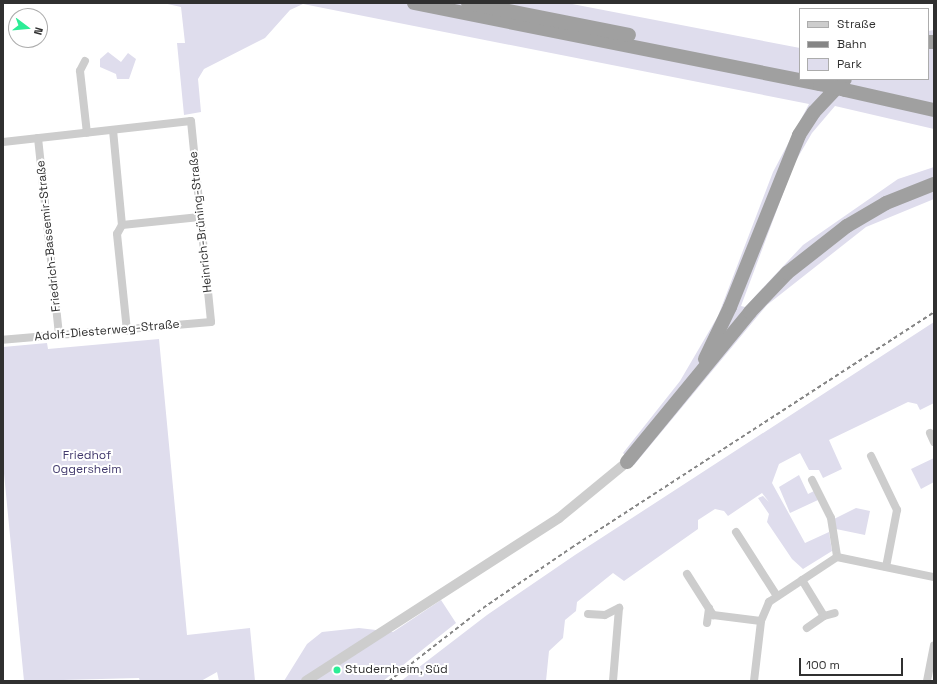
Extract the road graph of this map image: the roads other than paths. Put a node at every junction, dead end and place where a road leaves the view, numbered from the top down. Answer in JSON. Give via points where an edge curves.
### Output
{"nodes":[{"id":1,"x":414,"y":3,"type":"edge"},
{"id":2,"x":468,"y":3,"type":"edge"},
{"id":3,"x":85,"y":61,"type":"dead end"},
{"id":4,"x":799,"y":71,"type":"edge"},
{"id":5,"x":799,"y":80,"type":"edge"},
{"id":6,"x":800,"y":80,"type":"edge"},
{"id":7,"x":846,"y":82,"type":"edge"},
{"id":8,"x":934,"y":100,"type":"edge"},
{"id":9,"x":934,"y":110,"type":"edge"},
{"id":10,"x":113,"y":130,"type":"junction"},
{"id":11,"x":87,"y":133,"type":"junction"},
{"id":12,"x":38,"y":138,"type":"junction"},
{"id":13,"x":3,"y":142,"type":"edge"},
{"id":14,"x":934,"y":184,"type":"edge"},
{"id":15,"x":200,"y":217,"type":"junction"},
{"id":16,"x":122,"y":225,"type":"junction"},
{"id":17,"x":211,"y":322,"type":"joint"},
{"id":18,"x":128,"y":330,"type":"junction"},
{"id":19,"x":60,"y":334,"type":"junction"},
{"id":20,"x":3,"y":340,"type":"edge"},
{"id":21,"x":698,"y":374,"type":"junction"},
{"id":22,"x":930,"y":433,"type":"dead end"},
{"id":23,"x":934,"y":442,"type":"edge"},
{"id":24,"x":871,"y":456,"type":"dead end"},
{"id":25,"x":627,"y":462,"type":"joint"},
{"id":26,"x":812,"y":480,"type":"dead end"},
{"id":27,"x":736,"y":532,"type":"dead end"},
{"id":28,"x":837,"y":557,"type":"junction"},
{"id":29,"x":886,"y":567,"type":"junction"},
{"id":30,"x":687,"y":574,"type":"dead end"},
{"id":31,"x":934,"y":577,"type":"edge"},
{"id":32,"x":802,"y":580,"type":"junction"},
{"id":33,"x":778,"y":596,"type":"junction"},
{"id":34,"x":709,"y":608,"type":"junction"},
{"id":35,"x":835,"y":613,"type":"dead end"},
{"id":36,"x":588,"y":614,"type":"dead end"},
{"id":37,"x":824,"y":616,"type":"junction"},
{"id":38,"x":761,"y":621,"type":"junction"},
{"id":39,"x":707,"y":623,"type":"dead end"},
{"id":40,"x":807,"y":628,"type":"dead end"},
{"id":41,"x":934,"y":646,"type":"edge"},
{"id":42,"x":306,"y":681,"type":"edge"},
{"id":43,"x":612,"y":681,"type":"edge"},
{"id":44,"x":754,"y":681,"type":"edge"},
{"id":45,"x":927,"y":681,"type":"edge"}],
"edges":[{"from":1,"to":5,"type":"highway","bridge":true},
{"from":2,"to":4,"type":"highway"},
{"from":3,"to":11,"type":"street","via":[[80,71]]},
{"from":6,"to":7,"type":"highway","bridge":true,"via":[[820,84]]},
{"from":7,"to":8,"type":"highway"},
{"from":7,"to":9,"type":"highway"},
{"from":7,"to":21,"type":"highway","via":[[814,112],[799,135],[730,306]]},
{"from":10,"to":11,"type":"street"},
{"from":10,"to":15,"type":"street","name":"Heinrich-Brüning-Straße","via":[[191,121]]},
{"from":10,"to":16,"type":"street"},
{"from":11,"to":12,"type":"street"},
{"from":12,"to":13,"type":"street"},
{"from":12,"to":19,"type":"street","name":"Friedrich-Bassemir-Straße"},
{"from":14,"to":21,"type":"highway","via":[[886,204],[818,247],[750,312]]},
{"from":15,"to":16,"type":"street"},
{"from":15,"to":17,"type":"street","name":"Heinrich-Brüning-Straße"},
{"from":16,"to":18,"type":"street","via":[[117,234]]},
{"from":17,"to":18,"type":"street","name":"Adolf-Diesterweg-Straße"},
{"from":18,"to":19,"type":"street","name":"Adolf-Diesterweg-Straße"},
{"from":19,"to":20,"type":"street","name":"Adolf-Diesterweg-Straße"},
{"from":21,"to":25,"type":"highway"},
{"from":22,"to":23,"type":"street"},
{"from":24,"to":29,"type":"street","via":[[897,510]]},
{"from":25,"to":42,"type":"street","via":[[558,518]]},
{"from":26,"to":28,"type":"street","via":[[831,518]]},
{"from":27,"to":33,"type":"street"},
{"from":28,"to":29,"type":"street"},
{"from":28,"to":32,"type":"street"},
{"from":29,"to":31,"type":"street"},
{"from":30,"to":34,"type":"street"},
{"from":32,"to":33,"type":"street"},
{"from":32,"to":37,"type":"street"},
{"from":33,"to":38,"type":"street","via":[[766,606]]},
{"from":34,"to":38,"type":"street","via":[[713,615]]},
{"from":34,"to":39,"type":"street"},
{"from":35,"to":37,"type":"street"},
{"from":36,"to":43,"type":"street","via":[[605,615],[619,608]]},
{"from":37,"to":40,"type":"street"},
{"from":38,"to":44,"type":"street"},
{"from":41,"to":45,"type":"street"}]}
